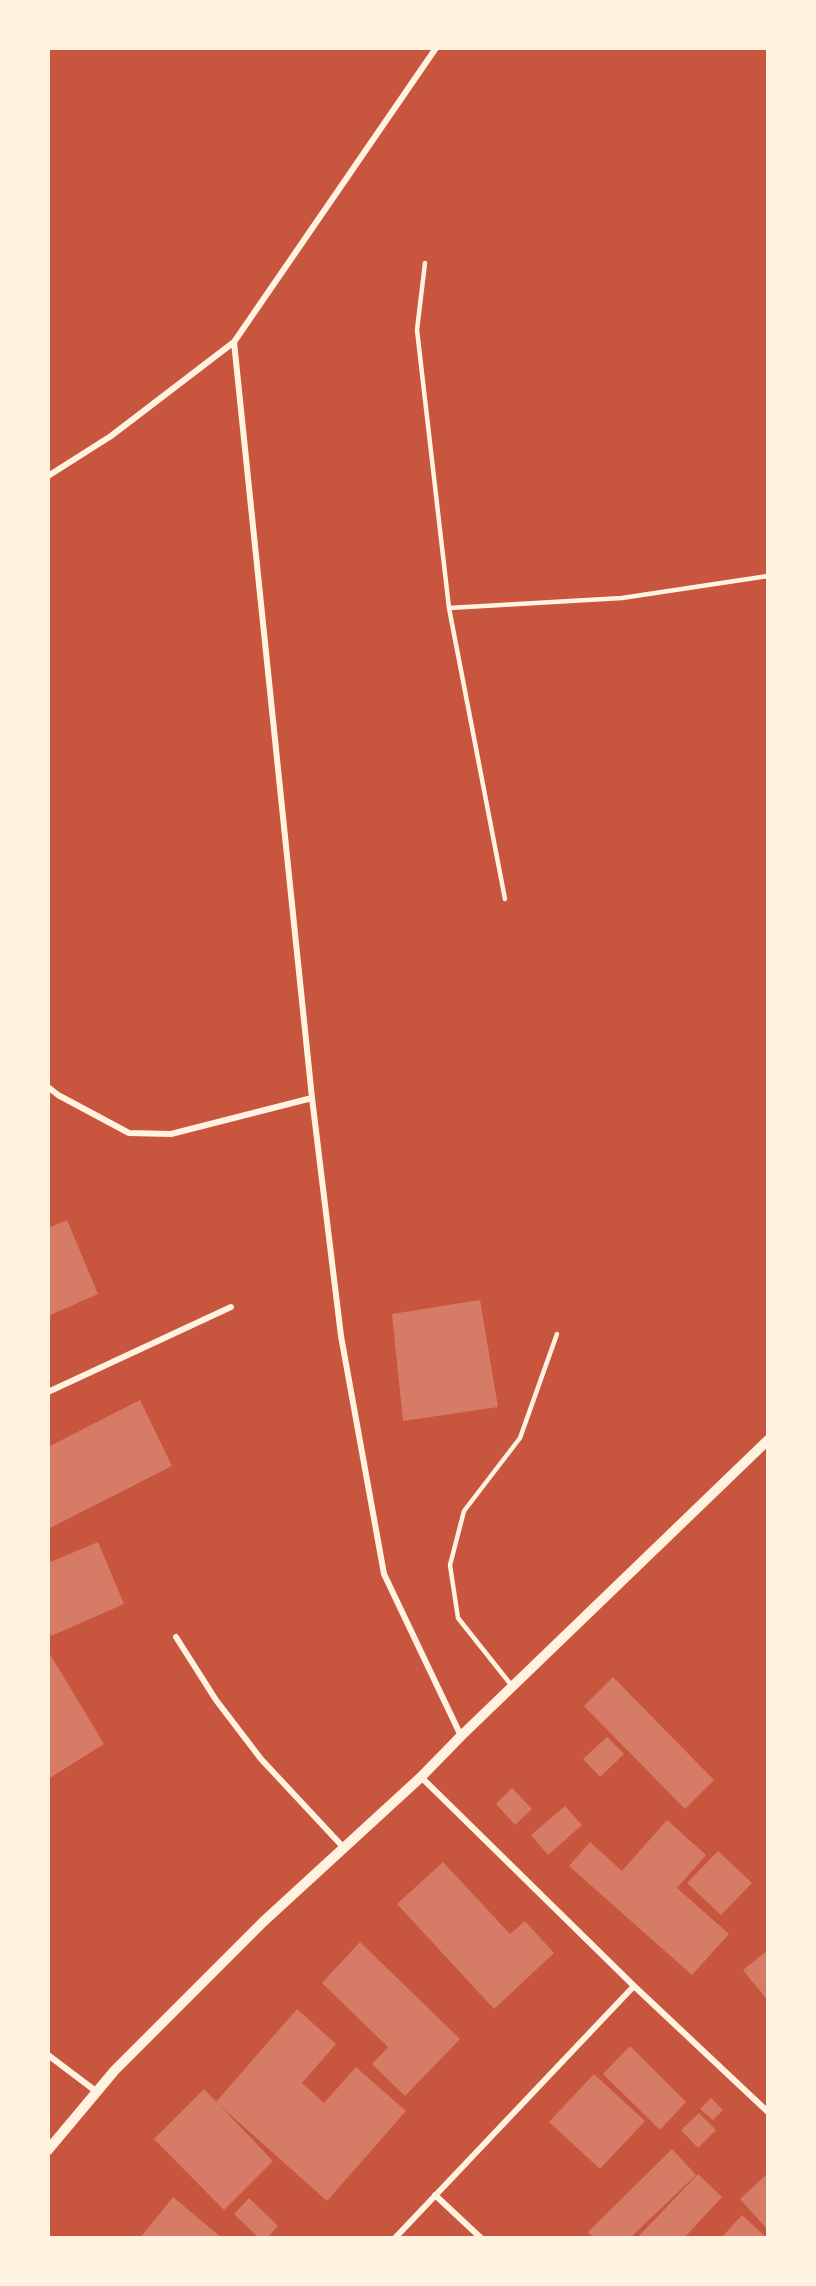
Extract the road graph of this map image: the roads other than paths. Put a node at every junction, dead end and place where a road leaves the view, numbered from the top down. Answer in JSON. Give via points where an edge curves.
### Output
{"nodes":[{"id":1,"x":436,"y":48,"type":"edge"},
{"id":2,"x":425,"y":263,"type":"dead end"},
{"id":3,"x":234,"y":342,"type":"junction"},
{"id":4,"x":48,"y":476,"type":"edge"},
{"id":5,"x":768,"y":576,"type":"edge"},
{"id":6,"x":449,"y":608,"type":"junction"},
{"id":7,"x":505,"y":899,"type":"dead end"},
{"id":8,"x":48,"y":1087,"type":"edge"},
{"id":9,"x":312,"y":1098,"type":"junction"},
{"id":10,"x":231,"y":1308,"type":"dead end"},
{"id":11,"x":557,"y":1334,"type":"dead end"},
{"id":12,"x":48,"y":1392,"type":"edge"},
{"id":13,"x":768,"y":1440,"type":"edge"},
{"id":14,"x":176,"y":1637,"type":"dead end"},
{"id":15,"x":512,"y":1687,"type":"junction"},
{"id":16,"x":461,"y":1736,"type":"junction"},
{"id":17,"x":421,"y":1777,"type":"junction"},
{"id":18,"x":344,"y":1848,"type":"junction"},
{"id":19,"x":634,"y":1986,"type":"junction"},
{"id":20,"x":48,"y":2055,"type":"edge"},
{"id":21,"x":97,"y":2092,"type":"junction"},
{"id":22,"x":768,"y":2112,"type":"edge"},
{"id":23,"x":48,"y":2151,"type":"edge"},
{"id":24,"x":435,"y":2196,"type":"junction"},
{"id":25,"x":395,"y":2238,"type":"edge"},
{"id":26,"x":480,"y":2238,"type":"edge"}],
"edges":[{"from":1,"to":3,"type":"street"},
{"from":2,"to":6,"type":"lane","via":[[417,330]]},
{"from":3,"to":4,"type":"street","via":[[111,436]]},
{"from":3,"to":9,"type":"street"},
{"from":5,"to":6,"type":"lane","via":[[622,598]]},
{"from":6,"to":7,"type":"lane"},
{"from":8,"to":9,"type":"street","via":[[129,1133],[171,1134]]},
{"from":9,"to":16,"type":"street","via":[[341,1336],[384,1574]]},
{"from":10,"to":12,"type":"street"},
{"from":11,"to":15,"type":"lane","via":[[520,1438],[464,1511],[450,1565],[458,1618]]},
{"from":13,"to":15,"type":"street"},
{"from":14,"to":18,"type":"street","via":[[216,1700],[261,1759]]},
{"from":15,"to":16,"type":"street"},
{"from":16,"to":17,"type":"street"},
{"from":17,"to":18,"type":"street"},
{"from":17,"to":19,"type":"street"},
{"from":18,"to":21,"type":"street","via":[[255,1930]]},
{"from":19,"to":22,"type":"street"},
{"from":19,"to":24,"type":"street"},
{"from":20,"to":21,"type":"street"},
{"from":21,"to":23,"type":"street"},
{"from":24,"to":25,"type":"street"},
{"from":24,"to":26,"type":"street"}]}
